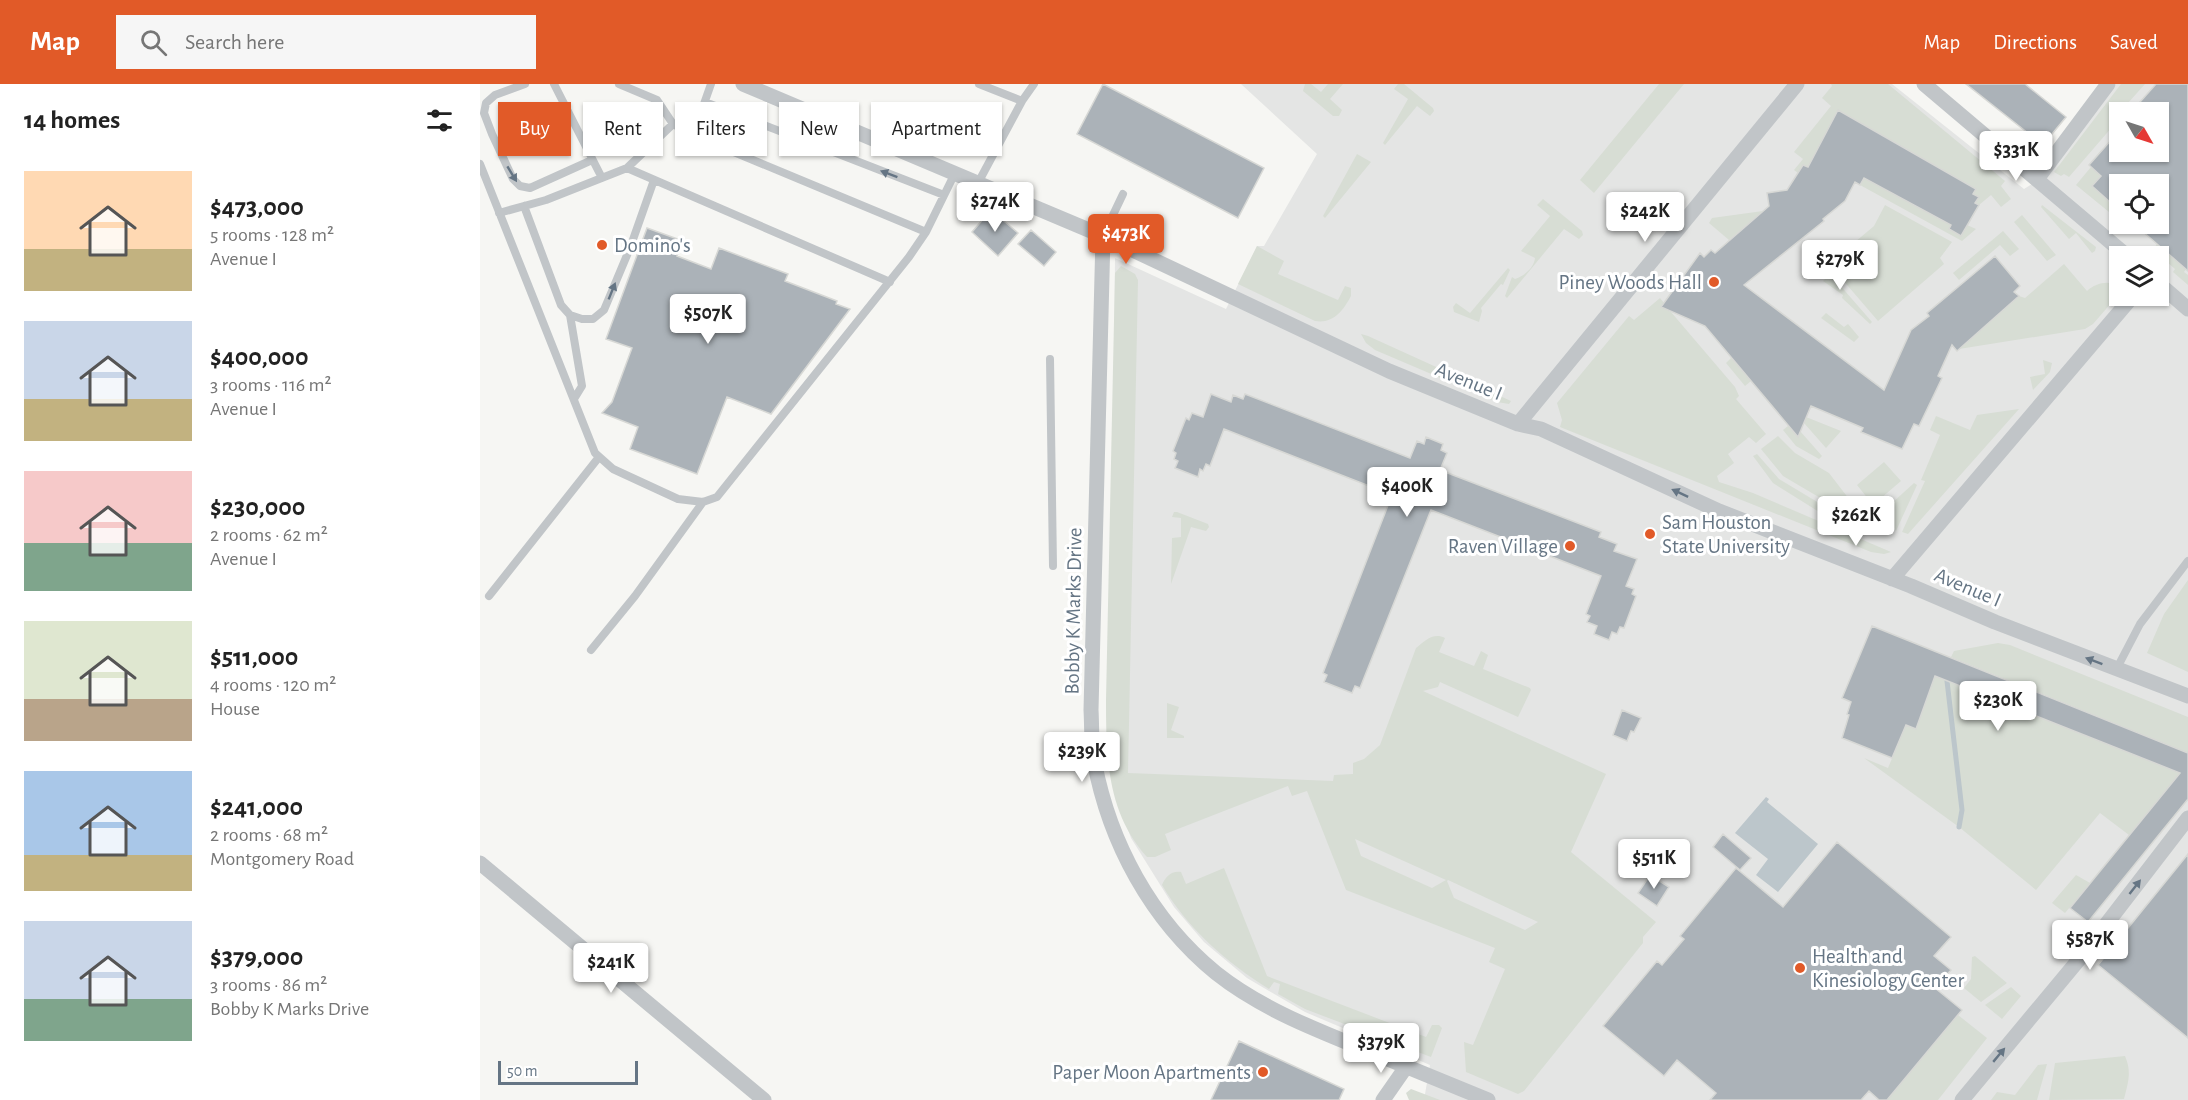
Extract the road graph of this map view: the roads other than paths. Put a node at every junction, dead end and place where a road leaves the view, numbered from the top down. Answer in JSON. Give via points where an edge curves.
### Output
{"nodes":[{"id":1,"x":525,"y":84,"type":"edge"},
{"id":2,"x":554,"y":84,"type":"edge"},
{"id":3,"x":619,"y":84,"type":"edge"},
{"id":4,"x":711,"y":84,"type":"edge"},
{"id":5,"x":743,"y":84,"type":"edge"},
{"id":6,"x":979,"y":84,"type":"edge"},
{"id":7,"x":1034,"y":84,"type":"edge"},
{"id":8,"x":1797,"y":84,"type":"edge"},
{"id":9,"x":1924,"y":84,"type":"edge"},
{"id":10,"x":2108,"y":84,"type":"edge"},
{"id":11,"x":635,"y":86,"type":"edge"},
{"id":12,"x":1022,"y":101,"type":"junction"},
{"id":13,"x":705,"y":102,"type":"edge"},
{"id":14,"x":673,"y":124,"type":"joint"},
{"id":15,"x":767,"y":126,"type":"edge"},
{"id":16,"x":743,"y":156,"type":"edge"},
{"id":17,"x":592,"y":160,"type":"junction"},
{"id":18,"x":480,"y":164,"type":"edge"},
{"id":19,"x":627,"y":168,"type":"junction"},
{"id":20,"x":955,"y":173,"type":"junction"},
{"id":21,"x":602,"y":178,"type":"junction"},
{"id":22,"x":2037,"y":179,"type":"junction"},
{"id":23,"x":654,"y":180,"type":"junction"},
{"id":24,"x":978,"y":183,"type":"junction"},
{"id":25,"x":1123,"y":194,"type":"dead end"},
{"id":26,"x":944,"y":195,"type":"junction"},
{"id":27,"x":524,"y":206,"type":"junction"},
{"id":28,"x":499,"y":213,"type":"junction"},
{"id":29,"x":926,"y":232,"type":"junction"},
{"id":30,"x":1103,"y":236,"type":"junction"},
{"id":31,"x":2115,"y":246,"type":"edge"},
{"id":32,"x":890,"y":282,"type":"junction"},
{"id":33,"x":2169,"y":293,"type":"edge"},
{"id":34,"x":2124,"y":306,"type":"edge"},
{"id":35,"x":2188,"y":309,"type":"edge"},
{"id":36,"x":570,"y":315,"type":"junction"},
{"id":37,"x":1050,"y":359,"type":"dead end"},
{"id":38,"x":574,"y":399,"type":"junction"},
{"id":39,"x":1518,"y":424,"type":"junction"},
{"id":40,"x":599,"y":457,"type":"junction"},
{"id":41,"x":703,"y":502,"type":"junction"},
{"id":42,"x":2188,"y":561,"type":"edge"},
{"id":43,"x":1053,"y":566,"type":"dead end"},
{"id":44,"x":1892,"y":579,"type":"junction"},
{"id":45,"x":489,"y":596,"type":"dead end"},
{"id":46,"x":591,"y":651,"type":"dead end"},
{"id":47,"x":2116,"y":670,"type":"junction"},
{"id":48,"x":2188,"y":696,"type":"edge"},
{"id":49,"x":2188,"y":818,"type":"edge"},
{"id":50,"x":480,"y":863,"type":"edge"},
{"id":51,"x":1406,"y":1066,"type":"junction"},
{"id":52,"x":764,"y":1100,"type":"edge"},
{"id":53,"x":1383,"y":1100,"type":"edge"},
{"id":54,"x":1488,"y":1100,"type":"edge"},
{"id":55,"x":1962,"y":1100,"type":"edge"}],
"edges":[{"from":1,"to":17,"type":"lane","one_way":true,"via":[[495,95],[486,103],[484,113],[513,179],[530,188]]},
{"from":2,"to":17,"type":"lane"},
{"from":3,"to":11,"type":"lane"},
{"from":4,"to":13,"type":"lane"},
{"from":5,"to":20,"type":"street","name":"Avenue I"},
{"from":6,"to":12,"type":"lane"},
{"from":7,"to":12,"type":"lane"},
{"from":8,"to":39,"type":"street"},
{"from":9,"to":22,"type":"street"},
{"from":10,"to":22,"type":"street"},
{"from":11,"to":14,"type":"lane","via":[[657,100]]},
{"from":12,"to":24,"type":"lane"},
{"from":14,"to":19,"type":"lane"},
{"from":26,"to":15,"type":"lane","one_way":true},
{"from":16,"to":29,"type":"lane"},
{"from":17,"to":21,"type":"lane"},
{"from":18,"to":28,"type":"lane"},
{"from":19,"to":21,"type":"lane"},
{"from":19,"to":23,"type":"lane"},
{"from":20,"to":24,"type":"street","name":"Avenue I"},
{"from":20,"to":26,"type":"lane"},
{"from":21,"to":27,"type":"lane"},
{"from":22,"to":31,"type":"street"},
{"from":23,"to":32,"type":"lane"},
{"from":36,"to":23,"type":"lane","one_way":true,"via":[[593,319],[604,310]]},
{"from":24,"to":30,"type":"street","name":"Avenue I"},
{"from":25,"to":30,"type":"lane"},
{"from":26,"to":29,"type":"lane"},
{"from":27,"to":28,"type":"lane"},
{"from":27,"to":36,"type":"lane","via":[[561,305]]},
{"from":28,"to":38,"type":"lane"},
{"from":29,"to":32,"type":"lane"},
{"from":30,"to":39,"type":"street","name":"Avenue I","via":[[1389,371]]},
{"from":30,"to":51,"type":"street","name":"Bobby K Marks Drive","via":[[1091,710],[1093,758],[1121,851],[1145,894],[1216,973],[1312,1029]]},
{"from":32,"to":41,"type":"lane","via":[[717,497]]},
{"from":33,"to":35,"type":"street"},
{"from":34,"to":44,"type":"street"},
{"from":36,"to":38,"type":"lane","via":[[582,386]]},
{"from":37,"to":43,"type":"lane"},
{"from":38,"to":40,"type":"lane"},
{"from":44,"to":39,"type":"street","name":"Avenue I","one_way":true,"via":[[1719,511],[1541,429]]},
{"from":40,"to":41,"type":"lane","via":[[612,469],[678,500]]},
{"from":40,"to":45,"type":"lane"},
{"from":41,"to":46,"type":"lane"},
{"from":42,"to":47,"type":"lane","via":[[2140,624]]},
{"from":47,"to":44,"type":"street","name":"Avenue I","one_way":true},
{"from":47,"to":48,"type":"street","name":"Avenue I"},
{"from":55,"to":49,"type":"street","one_way":true},
{"from":50,"to":52,"type":"street"},
{"from":51,"to":53,"type":"street"},
{"from":51,"to":54,"type":"street","name":"Bobby K Marks Drive"}]}
